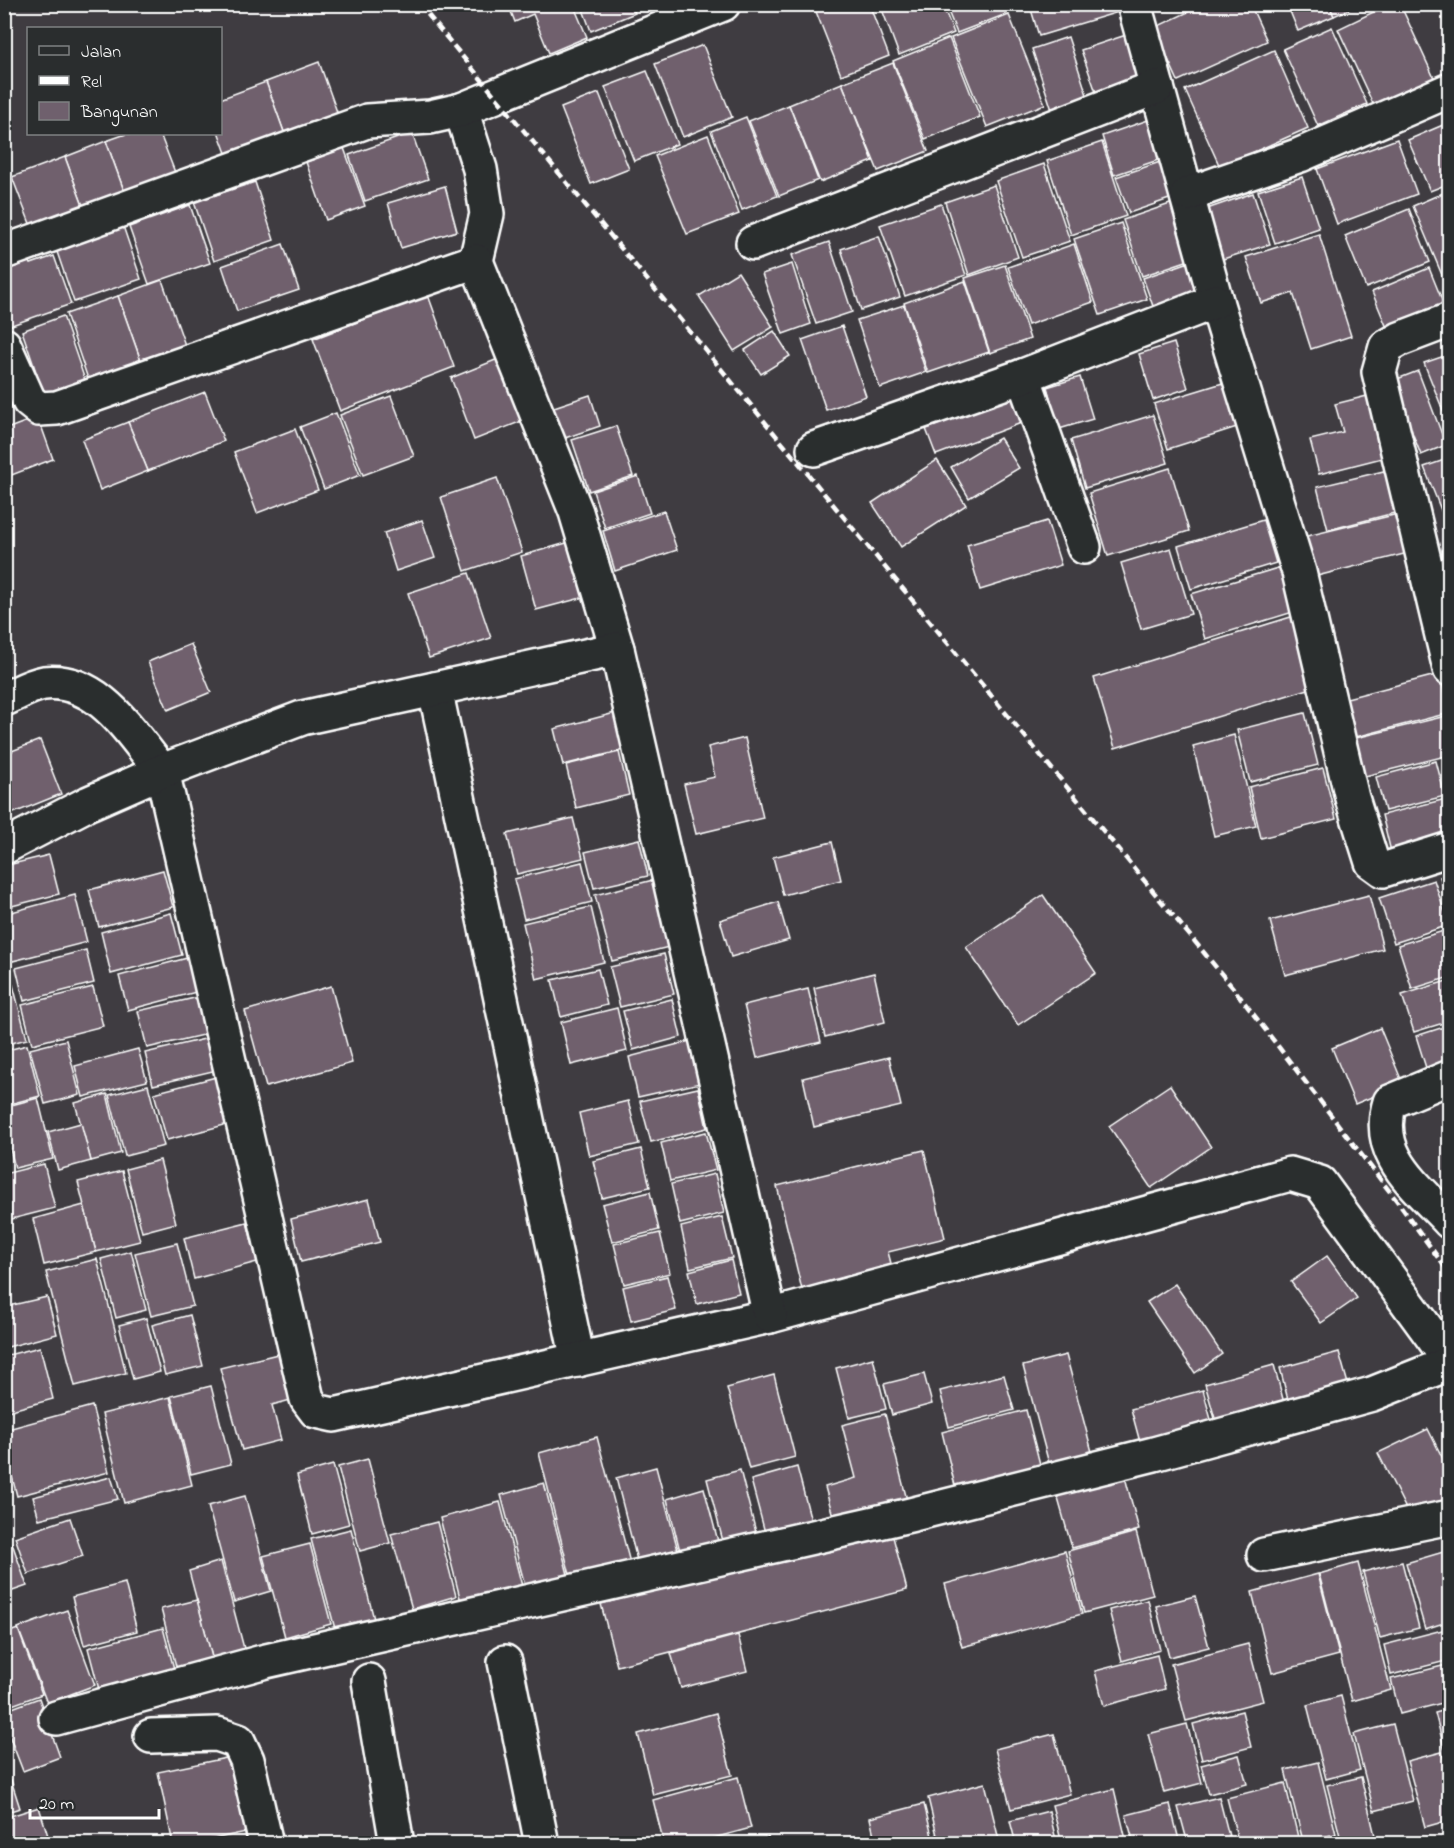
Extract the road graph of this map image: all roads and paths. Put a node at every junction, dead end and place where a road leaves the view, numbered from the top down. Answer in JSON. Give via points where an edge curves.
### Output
{"nodes":[{"id":1,"x":723,"y":4,"type":"edge"},
{"id":2,"x":1137,"y":6,"type":"edge"},
{"id":3,"x":1157,"y":87,"type":"junction"},
{"id":4,"x":1449,"y":90,"type":"edge"},
{"id":5,"x":461,"y":110,"type":"junction"},
{"id":6,"x":1188,"y":194,"type":"junction"},
{"id":7,"x":753,"y":243,"type":"dead end"},
{"id":8,"x":4,"y":252,"type":"edge"},
{"id":9,"x":476,"y":261,"type":"junction"},
{"id":10,"x":1216,"y":301,"type":"junction"},
{"id":11,"x":1449,"y":320,"type":"edge"},
{"id":12,"x":4,"y":345,"type":"edge"},
{"id":13,"x":1023,"y":376,"type":"junction"},
{"id":14,"x":814,"y":449,"type":"dead end"},
{"id":15,"x":1084,"y":547,"type":"dead end"},
{"id":16,"x":1440,"y":589,"type":"edge"},
{"id":17,"x":617,"y":649,"type":"junction"},
{"id":18,"x":1449,"y":669,"type":"edge"},
{"id":19,"x":435,"y":689,"type":"junction"},
{"id":20,"x":4,"y":699,"type":"edge"},
{"id":21,"x":162,"y":771,"type":"junction"},
{"id":22,"x":4,"y":847,"type":"edge"},
{"id":23,"x":1449,"y":849,"type":"edge"},
{"id":24,"x":1449,"y":1077,"type":"edge"},
{"id":25,"x":1449,"y":1222,"type":"edge"},
{"id":26,"x":770,"y":1316,"type":"junction"},
{"id":27,"x":578,"y":1360,"type":"junction"},
{"id":28,"x":1449,"y":1362,"type":"edge"},
{"id":29,"x":1449,"y":1517,"type":"edge"},
{"id":30,"x":1264,"y":1555,"type":"dead end"},
{"id":31,"x":506,"y":1662,"type":"dead end"},
{"id":32,"x":369,"y":1681,"type":"dead end"},
{"id":33,"x":56,"y":1718,"type":"dead end"},
{"id":34,"x":151,"y":1737,"type":"dead end"},
{"id":35,"x":266,"y":1844,"type":"edge"},
{"id":36,"x":397,"y":1844,"type":"edge"},
{"id":37,"x":542,"y":1844,"type":"edge"}],
"edges":[{"from":1,"to":5,"type":"street"},
{"from":2,"to":3,"type":"street"},
{"from":3,"to":6,"type":"street"},
{"from":3,"to":7,"type":"street"},
{"from":4,"to":6,"type":"street","via":[[1300,155]]},
{"from":5,"to":8,"type":"street","via":[[430,117],[367,121]]},
{"from":5,"to":9,"type":"street","via":[[480,169],[487,214]]},
{"from":6,"to":10,"type":"street"},
{"from":9,"to":12,"type":"street","via":[[57,408],[39,409],[28,400]]},
{"from":9,"to":17,"type":"street","via":[[576,512]]},
{"from":10,"to":13,"type":"street"},
{"from":10,"to":23,"type":"street","via":[[1299,572],[1352,798],[1372,862],[1383,870]]},
{"from":11,"to":16,"type":"street","via":[[1386,347],[1379,372]]},
{"from":13,"to":14,"type":"street"},
{"from":13,"to":15,"type":"street"},
{"from":16,"to":18,"type":"street"},
{"from":17,"to":19,"type":"street"},
{"from":17,"to":26,"type":"street"},
{"from":19,"to":21,"type":"street","via":[[302,718]]},
{"from":19,"to":27,"type":"street"},
{"from":20,"to":21,"type":"street","via":[[43,683],[79,686],[108,707]]},
{"from":21,"to":22,"type":"street"},
{"from":21,"to":27,"type":"street","via":[[307,1399],[316,1411],[334,1415]]},
{"from":24,"to":25,"type":"street","via":[[1390,1102],[1385,1138],[1394,1160]]},
{"from":26,"to":27,"type":"street"},
{"from":26,"to":28,"type":"street","via":[[1290,1174],[1320,1183]]},
{"from":28,"to":33,"type":"street","via":[[1372,1394],[1154,1454],[945,1506],[266,1661]]},
{"from":29,"to":30,"type":"street"},
{"from":31,"to":37,"type":"street"},
{"from":32,"to":36,"type":"street"},
{"from":34,"to":35,"type":"street","via":[[217,1734],[238,1741],[247,1760]]}]}
